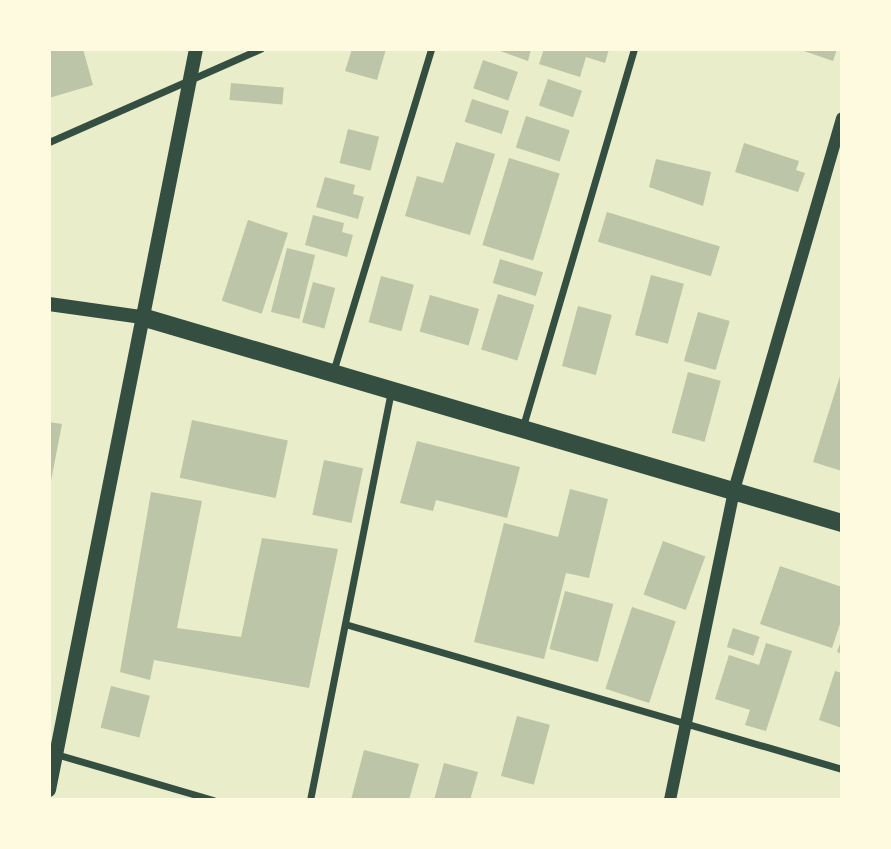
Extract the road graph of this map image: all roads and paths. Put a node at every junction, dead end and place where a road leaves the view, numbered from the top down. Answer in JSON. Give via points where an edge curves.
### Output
{"nodes":[{"id":1,"x":196,"y":49,"type":"edge"},
{"id":2,"x":260,"y":49,"type":"edge"},
{"id":3,"x":431,"y":49,"type":"edge"},
{"id":4,"x":634,"y":49,"type":"edge"},
{"id":5,"x":189,"y":81,"type":"junction"},
{"id":6,"x":842,"y":118,"type":"edge"},
{"id":7,"x":49,"y":142,"type":"edge"},
{"id":8,"x":49,"y":304,"type":"edge"},
{"id":9,"x":142,"y":317,"type":"junction"},
{"id":10,"x":333,"y":373,"type":"junction"},
{"id":11,"x":391,"y":389,"type":"junction"},
{"id":12,"x":523,"y":426,"type":"junction"},
{"id":13,"x":734,"y":490,"type":"junction"},
{"id":14,"x":842,"y":523,"type":"edge"},
{"id":15,"x":345,"y":624,"type":"junction"},
{"id":16,"x":684,"y":722,"type":"junction"},
{"id":17,"x":52,"y":754,"type":"edge"},
{"id":18,"x":842,"y":769,"type":"edge"},
{"id":19,"x":49,"y":790,"type":"edge"},
{"id":20,"x":213,"y":800,"type":"edge"},
{"id":21,"x":310,"y":800,"type":"edge"},
{"id":22,"x":670,"y":800,"type":"edge"}],
"edges":[{"from":1,"to":5,"type":"main road"},
{"from":2,"to":5,"type":"street"},
{"from":3,"to":10,"type":"street"},
{"from":4,"to":12,"type":"street"},
{"from":5,"to":7,"type":"street"},
{"from":5,"to":9,"type":"main road"},
{"from":6,"to":13,"type":"street"},
{"from":8,"to":9,"type":"main road"},
{"from":9,"to":10,"type":"main road"},
{"from":9,"to":17,"type":"main road"},
{"from":10,"to":11,"type":"main road"},
{"from":11,"to":12,"type":"main road"},
{"from":11,"to":15,"type":"street"},
{"from":12,"to":13,"type":"main road"},
{"from":13,"to":14,"type":"main road"},
{"from":13,"to":16,"type":"street"},
{"from":15,"to":16,"type":"street"},
{"from":15,"to":21,"type":"street"},
{"from":16,"to":18,"type":"street"},
{"from":16,"to":22,"type":"street"},
{"from":17,"to":19,"type":"main road"},
{"from":17,"to":20,"type":"street"}]}
